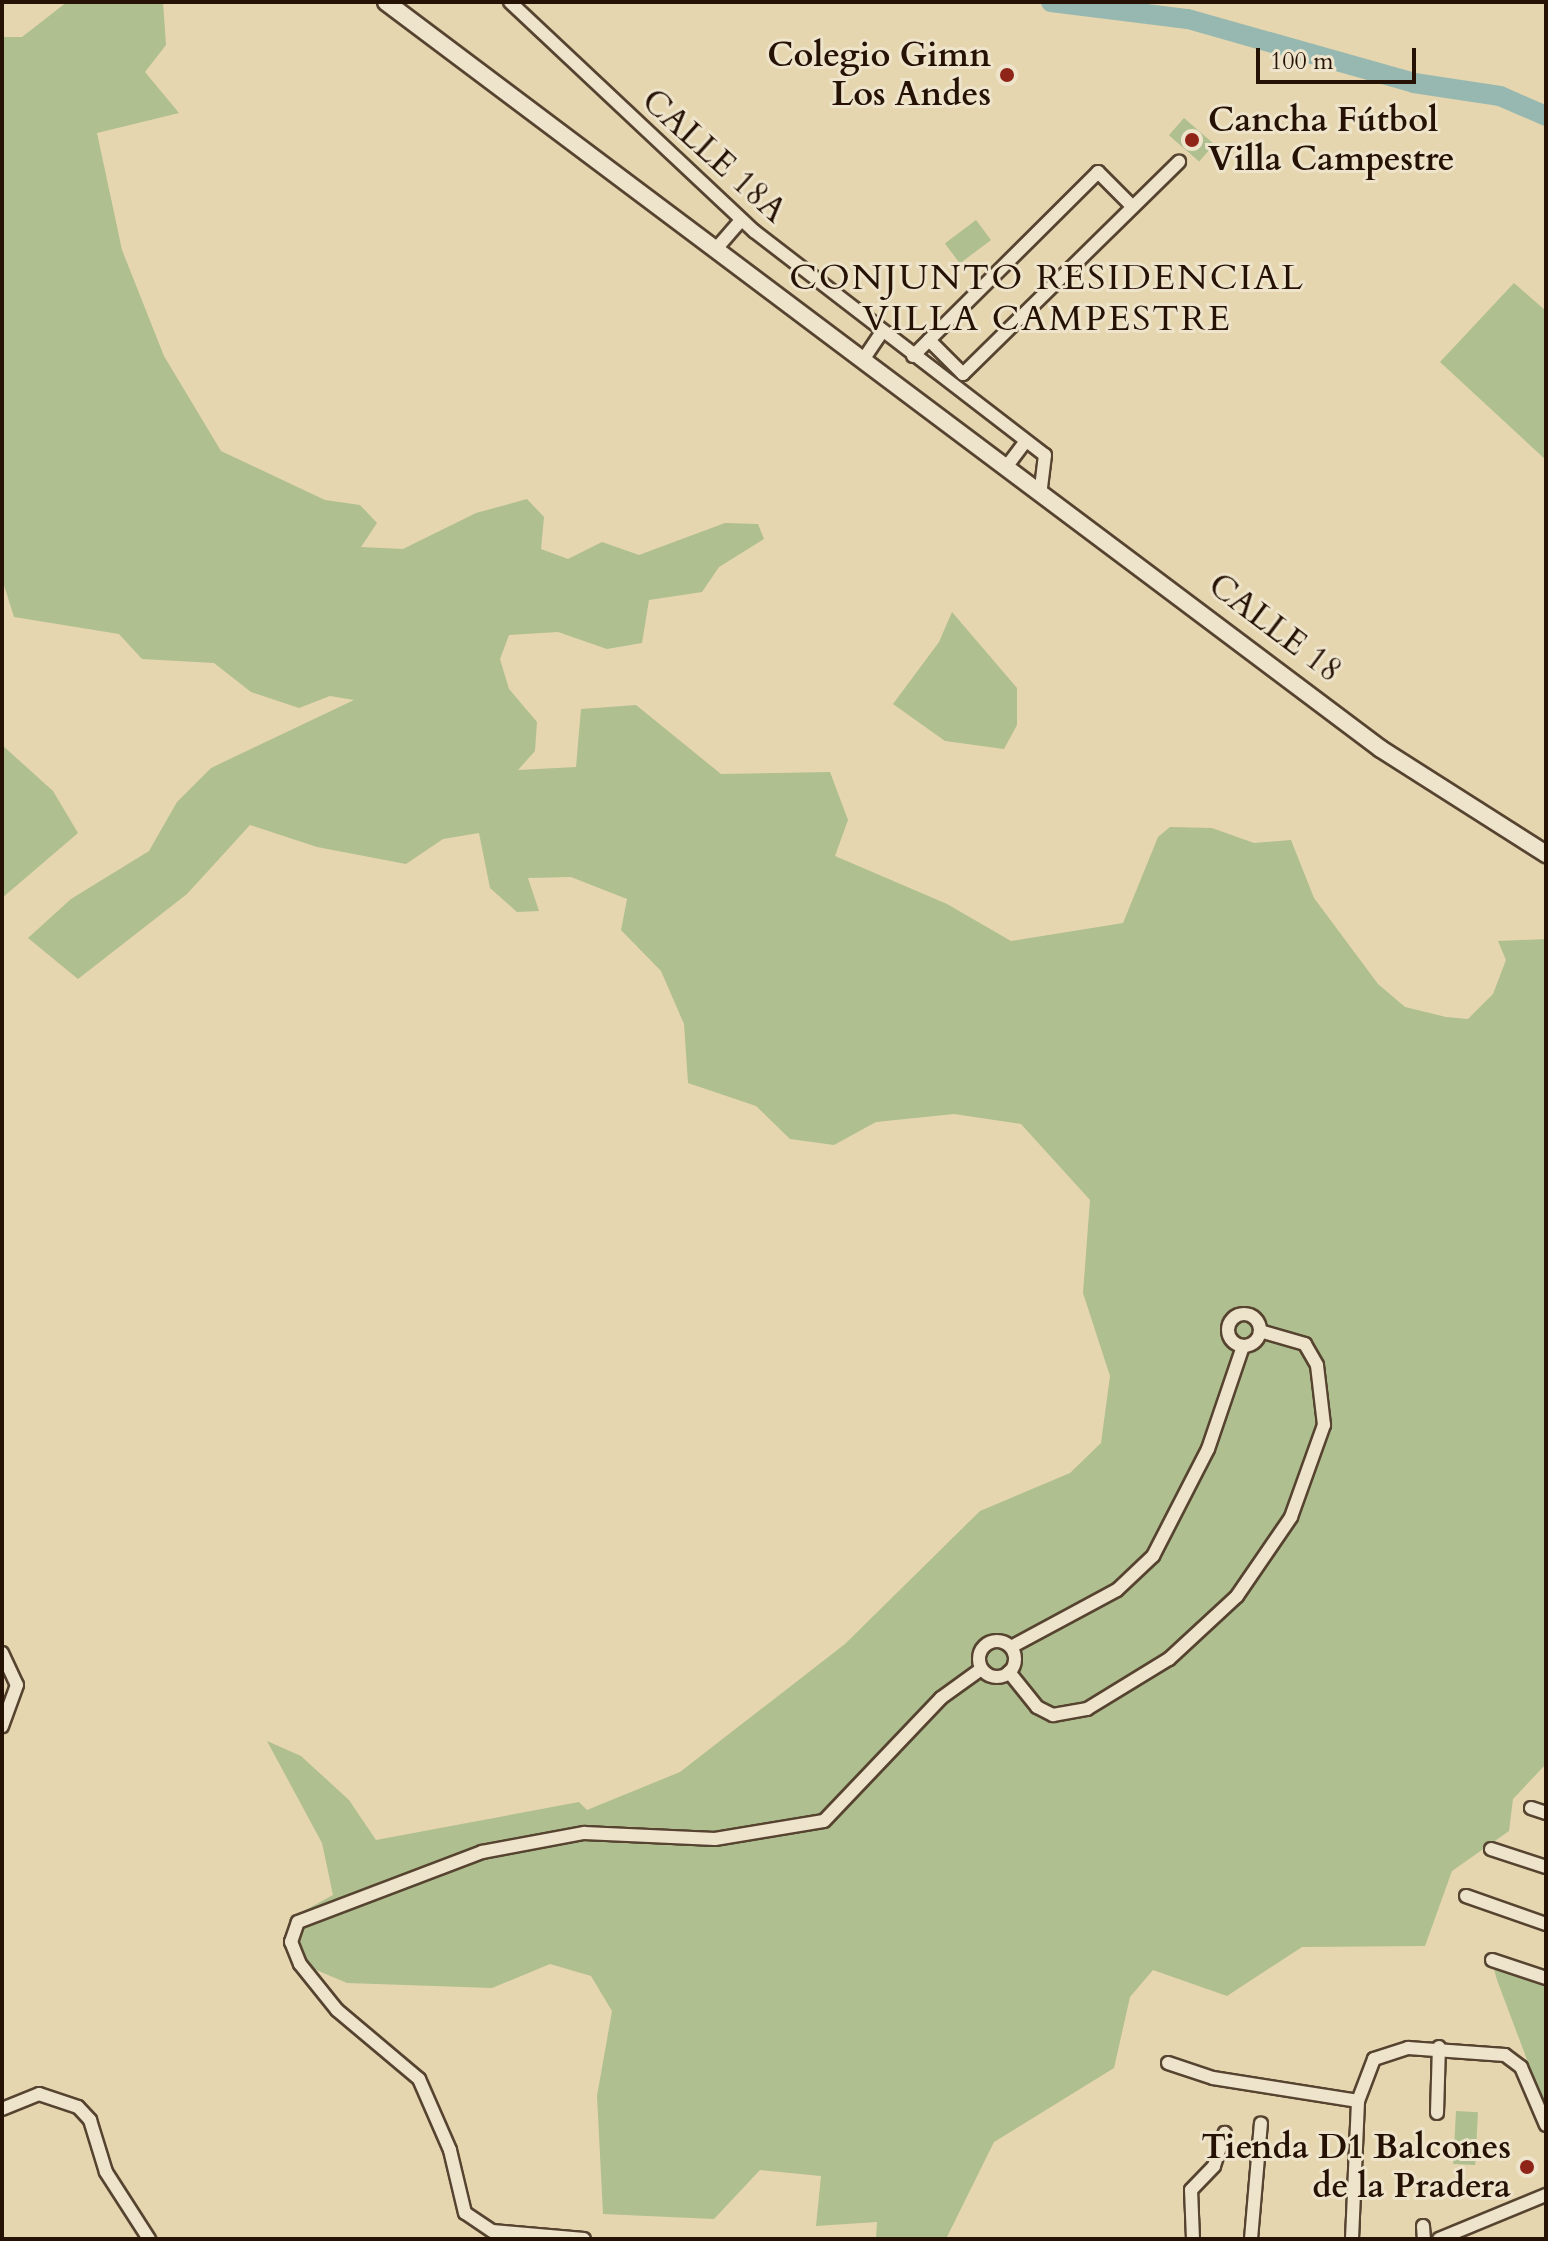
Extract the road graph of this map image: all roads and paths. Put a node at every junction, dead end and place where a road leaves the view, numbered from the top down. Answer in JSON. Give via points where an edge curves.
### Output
{"nodes":[{"id":1,"x":386,"y":2,"type":"edge"},
{"id":2,"x":510,"y":2,"type":"edge"},
{"id":3,"x":1179,"y":162,"type":"dead end"},
{"id":4,"x":1133,"y":207,"type":"junction"},
{"id":5,"x":741,"y":220,"type":"junction"},
{"id":6,"x":716,"y":249,"type":"junction"},
{"id":7,"x":881,"y":333,"type":"junction"},
{"id":8,"x":929,"y":340,"type":"junction"},
{"id":9,"x":913,"y":356,"type":"junction"},
{"id":10,"x":863,"y":360,"type":"junction"},
{"id":11,"x":1026,"y":441,"type":"junction"},
{"id":12,"x":1007,"y":466,"type":"junction"},
{"id":13,"x":1041,"y":490,"type":"junction"},
{"id":14,"x":1546,"y":854,"type":"edge"},
{"id":15,"x":1260,"y":1331,"type":"junction"},
{"id":16,"x":1243,"y":1346,"type":"junction"},
{"id":17,"x":1011,"y":1647,"type":"junction"},
{"id":18,"x":2,"y":1653,"type":"edge"},
{"id":19,"x":981,"y":1669,"type":"junction"},
{"id":20,"x":1009,"y":1672,"type":"junction"},
{"id":21,"x":17,"y":1694,"type":"junction"},
{"id":22,"x":2,"y":1709,"type":"edge"},
{"id":23,"x":2,"y":1726,"type":"edge"},
{"id":24,"x":1531,"y":1808,"type":"dead end"},
{"id":25,"x":1546,"y":1813,"type":"edge"},
{"id":26,"x":1491,"y":1849,"type":"dead end"},
{"id":27,"x":1546,"y":1867,"type":"edge"},
{"id":28,"x":1466,"y":1896,"type":"dead end"},
{"id":29,"x":1546,"y":1924,"type":"edge"},
{"id":30,"x":1492,"y":1960,"type":"dead end"},
{"id":31,"x":1546,"y":1978,"type":"edge"},
{"id":32,"x":1439,"y":2047,"type":"junction"},
{"id":33,"x":1168,"y":2063,"type":"dead end"},
{"id":34,"x":1358,"y":2101,"type":"junction"},
{"id":35,"x":2,"y":2109,"type":"edge"},
{"id":36,"x":1437,"y":2113,"type":"dead end"},
{"id":37,"x":1261,"y":2123,"type":"dead end"},
{"id":38,"x":1546,"y":2125,"type":"edge"},
{"id":39,"x":1225,"y":2133,"type":"dead end"},
{"id":40,"x":1524,"y":2188,"type":"dead end"},
{"id":41,"x":1546,"y":2195,"type":"edge"},
{"id":42,"x":1525,"y":2204,"type":"junction"},
{"id":43,"x":149,"y":2239,"type":"edge"},
{"id":44,"x":584,"y":2239,"type":"edge"},
{"id":45,"x":1193,"y":2239,"type":"edge"},
{"id":46,"x":1251,"y":2239,"type":"edge"},
{"id":47,"x":1352,"y":2239,"type":"edge"},
{"id":48,"x":1439,"y":2239,"type":"edge"}],
"edges":[{"from":1,"to":6,"type":"main road","name":"CALLE 18"},
{"from":2,"to":5,"type":"street","name":"CALLE 18A"},
{"from":3,"to":4,"type":"street"},
{"from":4,"to":8,"type":"street","via":[[963,374]]},
{"from":4,"to":8,"type":"street","via":[[1098,172]]},
{"from":5,"to":6,"type":"street"},
{"from":5,"to":7,"type":"street","name":"CALLE 18A"},
{"from":6,"to":10,"type":"main road","name":"CALLE 18"},
{"from":7,"to":9,"type":"street","name":"CALLE 18A"},
{"from":7,"to":10,"type":"street"},
{"from":8,"to":9,"type":"street"},
{"from":9,"to":11,"type":"street","name":"CALLE 18A"},
{"from":10,"to":12,"type":"main road","name":"CALLE 18"},
{"from":11,"to":12,"type":"street"},
{"from":11,"to":13,"type":"street","name":"CALLE 18A","via":[[1045,455]]},
{"from":12,"to":13,"type":"main road","name":"CALLE 18"},
{"from":13,"to":14,"type":"main road","name":"CALLE 18","via":[[1381,749]]},
{"from":15,"to":16,"type":"street"},
{"from":15,"to":16,"type":"street","via":[[1253,1317],[1233,1319],[1228,1333]]},
{"from":15,"to":20,"type":"street","via":[[1305,1344],[1317,1365],[1324,1425],[1291,1517],[1237,1596],[1169,1659],[1087,1709],[1053,1715],[1037,1707]]},
{"from":16,"to":17,"type":"street","via":[[1208,1449],[1153,1556],[1117,1590]]},
{"from":17,"to":19,"type":"street","via":[[985,1644]]},
{"from":17,"to":20,"type":"street"},
{"from":18,"to":21,"type":"street"},
{"from":19,"to":20,"type":"street","via":[[998,1677]]},
{"from":19,"to":44,"type":"street","via":[[941,1698],[824,1821],[715,1839],[584,1833],[482,1852],[298,1922],[291,1942],[300,1964],[337,2010],[419,2079],[446,2138],[465,2213],[492,2231]]},
{"from":21,"to":22,"type":"street"},
{"from":21,"to":23,"type":"street"},
{"from":24,"to":25,"type":"street"},
{"from":26,"to":27,"type":"street"},
{"from":28,"to":29,"type":"street"},
{"from":30,"to":31,"type":"street"},
{"from":32,"to":34,"type":"street","via":[[1374,2059]]},
{"from":32,"to":36,"type":"street"},
{"from":32,"to":38,"type":"street","via":[[1513,2061]]},
{"from":33,"to":34,"type":"street","via":[[1213,2078]]},
{"from":34,"to":47,"type":"street"},
{"from":35,"to":43,"type":"street","via":[[39,2094],[78,2107],[90,2120],[106,2172]]},
{"from":37,"to":46,"type":"street"},
{"from":39,"to":45,"type":"street","via":[[1214,2166],[1191,2190]]},
{"from":40,"to":42,"type":"street"},
{"from":41,"to":42,"type":"street"},
{"from":42,"to":48,"type":"street"}]}
